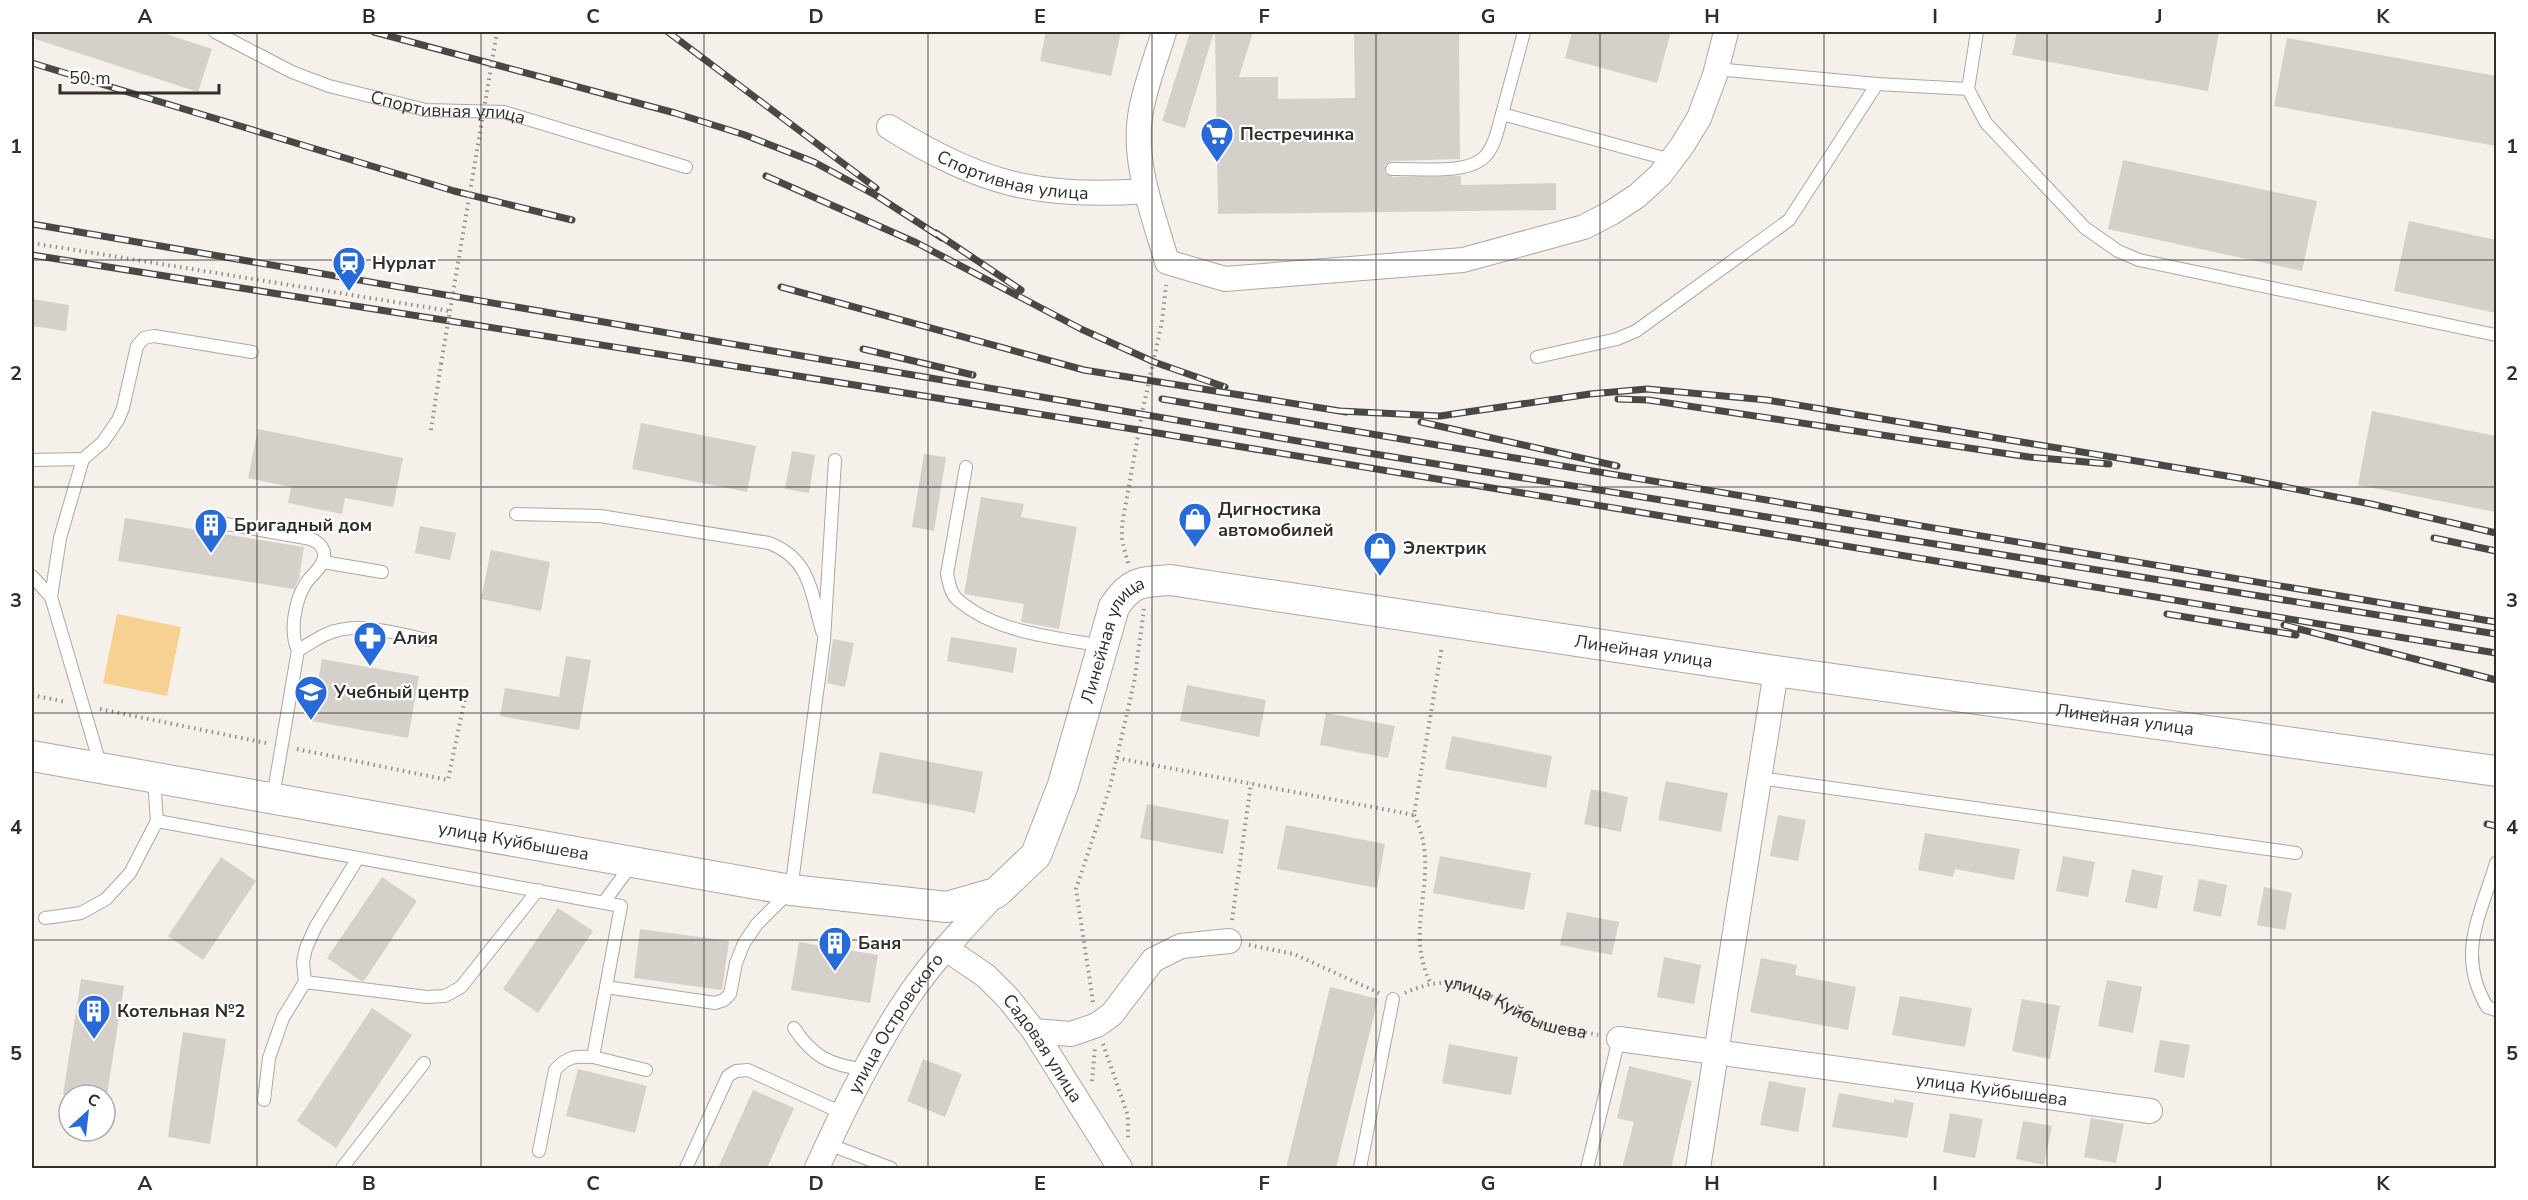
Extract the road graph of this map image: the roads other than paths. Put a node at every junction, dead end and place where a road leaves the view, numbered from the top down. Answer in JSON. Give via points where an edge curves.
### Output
{"nodes":[{"id":1,"x":215,"y":32,"type":"edge"},
{"id":2,"x":1164,"y":32,"type":"edge"},
{"id":3,"x":1524,"y":32,"type":"edge"},
{"id":4,"x":1726,"y":32,"type":"edge"},
{"id":5,"x":1977,"y":32,"type":"edge"},
{"id":6,"x":1716,"y":69,"type":"junction"},
{"id":7,"x":1877,"y":84,"type":"junction"},
{"id":8,"x":1968,"y":89,"type":"junction"},
{"id":9,"x":1502,"y":114,"type":"junction"},
{"id":10,"x":889,"y":127,"type":"dead end"},
{"id":11,"x":1671,"y":160,"type":"junction"},
{"id":12,"x":686,"y":167,"type":"dead end"},
{"id":13,"x":1392,"y":169,"type":"dead end"},
{"id":14,"x":1146,"y":191,"type":"junction"},
{"id":15,"x":2496,"y":335,"type":"edge"},
{"id":16,"x":252,"y":352,"type":"dead end"},
{"id":17,"x":1537,"y":357,"type":"dead end"},
{"id":18,"x":83,"y":459,"type":"junction"},
{"id":19,"x":32,"y":460,"type":"edge"},
{"id":20,"x":835,"y":460,"type":"dead end"},
{"id":21,"x":966,"y":467,"type":"dead end"},
{"id":22,"x":516,"y":514,"type":"dead end"},
{"id":23,"x":215,"y":522,"type":"dead end"},
{"id":24,"x":323,"y":562,"type":"junction"},
{"id":25,"x":382,"y":572,"type":"dead end"},
{"id":26,"x":32,"y":576,"type":"edge"},
{"id":27,"x":51,"y":597,"type":"junction"},
{"id":28,"x":428,"y":640,"type":"dead end"},
{"id":29,"x":824,"y":640,"type":"junction"},
{"id":30,"x":1102,"y":646,"type":"junction"},
{"id":31,"x":298,"y":650,"type":"junction"},
{"id":32,"x":1776,"y":671,"type":"junction"},
{"id":33,"x":32,"y":756,"type":"edge"},
{"id":34,"x":101,"y":768,"type":"junction"},
{"id":35,"x":2496,"y":771,"type":"edge"},
{"id":36,"x":154,"y":778,"type":"junction"},
{"id":37,"x":1759,"y":778,"type":"junction"},
{"id":38,"x":273,"y":798,"type":"junction"},
{"id":39,"x":157,"y":821,"type":"junction"},
{"id":40,"x":2296,"y":853,"type":"dead end"},
{"id":41,"x":358,"y":858,"type":"junction"},
{"id":42,"x":633,"y":862,"type":"junction"},
{"id":43,"x":2496,"y":863,"type":"edge"},
{"id":44,"x":538,"y":890,"type":"junction"},
{"id":45,"x":791,"y":890,"type":"junction"},
{"id":46,"x":996,"y":893,"type":"junction"},
{"id":47,"x":604,"y":902,"type":"junction"},
{"id":48,"x":45,"y":918,"type":"dead end"},
{"id":49,"x":1229,"y":940,"type":"road end"},
{"id":50,"x":945,"y":948,"type":"junction"},
{"id":51,"x":305,"y":982,"type":"junction"},
{"id":52,"x":606,"y":987,"type":"junction"},
{"id":53,"x":1393,"y":999,"type":"road end"},
{"id":54,"x":2496,"y":1010,"type":"edge"},
{"id":55,"x":794,"y":1028,"type":"dead end"},
{"id":56,"x":1034,"y":1031,"type":"junction"},
{"id":57,"x":1619,"y":1039,"type":"joint"},
{"id":58,"x":1716,"y":1052,"type":"junction"},
{"id":59,"x":593,"y":1057,"type":"junction"},
{"id":60,"x":424,"y":1063,"type":"dead end"},
{"id":61,"x":864,"y":1069,"type":"junction"},
{"id":62,"x":646,"y":1070,"type":"dead end"},
{"id":63,"x":264,"y":1100,"type":"dead end"},
{"id":64,"x":2150,"y":1111,"type":"dead end"},
{"id":65,"x":842,"y":1113,"type":"junction"},
{"id":66,"x":828,"y":1144,"type":"junction"},
{"id":67,"x":539,"y":1151,"type":"dead end"},
{"id":68,"x":342,"y":1168,"type":"edge"},
{"id":69,"x":686,"y":1168,"type":"edge"},
{"id":70,"x":817,"y":1168,"type":"edge"},
{"id":71,"x":891,"y":1168,"type":"edge"},
{"id":72,"x":1120,"y":1168,"type":"edge"},
{"id":73,"x":1360,"y":1168,"type":"edge"},
{"id":74,"x":1587,"y":1168,"type":"edge"},
{"id":75,"x":1698,"y":1168,"type":"edge"}],
"edges":[{"from":1,"to":12,"type":"lane","name":"Спортивная улица","via":[[292,72],[329,86],[426,110],[504,112]]},
{"from":2,"to":14,"type":"street","via":[[1140,117],[1139,152]]},
{"from":3,"to":9,"type":"lane"},
{"from":4,"to":6,"type":"street"},
{"from":5,"to":8,"type":"lane"},
{"from":6,"to":7,"type":"lane"},
{"from":6,"to":11,"type":"street","via":[[1699,118]]},
{"from":7,"to":8,"type":"lane"},
{"from":7,"to":17,"type":"lane","via":[[1789,220],[1636,330],[1617,339]]},
{"from":8,"to":15,"type":"lane","via":[[1986,123],[2085,228],[2118,251],[2139,260]]},
{"from":9,"to":11,"type":"lane"},
{"from":9,"to":13,"type":"lane","via":[[1487,155],[1469,168]]},
{"from":10,"to":14,"type":"street","name":"Спортивная улица","via":[[935,156],[985,177],[1038,190],[1092,195]]},
{"from":11,"to":14,"type":"street","via":[[1637,196],[1584,227],[1463,260],[1224,279],[1167,262]]},
{"from":16,"to":18,"type":"lane","via":[[154,336],[144,338],[137,346],[118,420],[103,442]]},
{"from":18,"to":19,"type":"lane"},
{"from":18,"to":27,"type":"lane","via":[[60,538]]},
{"from":20,"to":29,"type":"lane"},
{"from":21,"to":30,"type":"lane","via":[[947,574],[950,590],[957,599],[1005,628]]},
{"from":22,"to":29,"type":"lane","via":[[609,517],[769,543],[786,550],[804,571]]},
{"from":23,"to":24,"type":"lane","via":[[310,539],[321,546]]},
{"from":24,"to":25,"type":"lane"},
{"from":24,"to":31,"type":"lane","via":[[304,586],[299,600],[293,636]]},
{"from":26,"to":27,"type":"lane"},
{"from":27,"to":34,"type":"lane"},
{"from":28,"to":31,"type":"lane","via":[[363,628],[347,629],[327,634]]},
{"from":29,"to":45,"type":"lane"},
{"from":30,"to":32,"type":"street","name":"Линейная улица","via":[[1114,607],[1124,592],[1139,582],[1170,580]]},
{"from":30,"to":46,"type":"street","name":"Линейная улица","via":[[1063,785],[1036,855]]},
{"from":31,"to":38,"type":"lane"},
{"from":32,"to":35,"type":"street","name":"Линейная улица"},
{"from":32,"to":37,"type":"street"},
{"from":33,"to":34,"type":"street","name":"улица Куйбышева"},
{"from":34,"to":36,"type":"street","name":"улица Куйбышева"},
{"from":36,"to":38,"type":"street","name":"улица Куйбышева"},
{"from":36,"to":39,"type":"lane"},
{"from":37,"to":40,"type":"lane"},
{"from":37,"to":58,"type":"street"},
{"from":38,"to":42,"type":"street","name":"улица Куйбышева"},
{"from":39,"to":41,"type":"lane"},
{"from":39,"to":48,"type":"lane","via":[[130,873],[106,900],[81,913]]},
{"from":41,"to":44,"type":"lane"},
{"from":41,"to":51,"type":"lane","via":[[306,948]]},
{"from":42,"to":45,"type":"street","name":"улица Куйбышева"},
{"from":42,"to":47,"type":"lane"},
{"from":43,"to":54,"type":"lane","via":[[2472,945],[2471,971],[2487,1007]]},
{"from":44,"to":47,"type":"lane"},
{"from":44,"to":51,"type":"lane","via":[[461,987],[445,996]]},
{"from":45,"to":46,"type":"street","name":"улица Куйбышева","via":[[947,908]]},
{"from":45,"to":52,"type":"lane","via":[[756,924],[744,943],[730,994],[724,1000],[716,1003]]},
{"from":46,"to":50,"type":"street","name":"улица Островского"},
{"from":47,"to":52,"type":"lane","via":[[621,906]]},
{"from":49,"to":56,"type":"street","via":[[1181,946],[1154,960],[1112,1014],[1097,1025],[1071,1034]]},
{"from":50,"to":56,"type":"street","name":"Садовая улица","via":[[986,976]]},
{"from":50,"to":61,"type":"street","name":"улица Островского","via":[[910,994]]},
{"from":51,"to":63,"type":"lane","via":[[283,1018],[269,1058]]},
{"from":52,"to":59,"type":"lane"},
{"from":53,"to":73,"type":"lane"},
{"from":55,"to":61,"type":"lane","via":[[822,1060]]},
{"from":56,"to":72,"type":"street","name":"Садовая улица"},
{"from":57,"to":58,"type":"street","name":"улица Куйбышева"},
{"from":57,"to":74,"type":"lane"},
{"from":58,"to":64,"type":"street","name":"улица Куйбышева"},
{"from":58,"to":75,"type":"street"},
{"from":59,"to":62,"type":"lane"},
{"from":59,"to":67,"type":"lane","via":[[573,1056],[555,1070]]},
{"from":60,"to":68,"type":"lane"},
{"from":61,"to":65,"type":"street","name":"улица Островского"},
{"from":65,"to":66,"type":"street","name":"улица Островского"},
{"from":65,"to":69,"type":"lane","via":[[748,1070],[736,1071],[728,1076]]},
{"from":66,"to":70,"type":"street","name":"улица Островского"},
{"from":66,"to":71,"type":"lane"}]}
